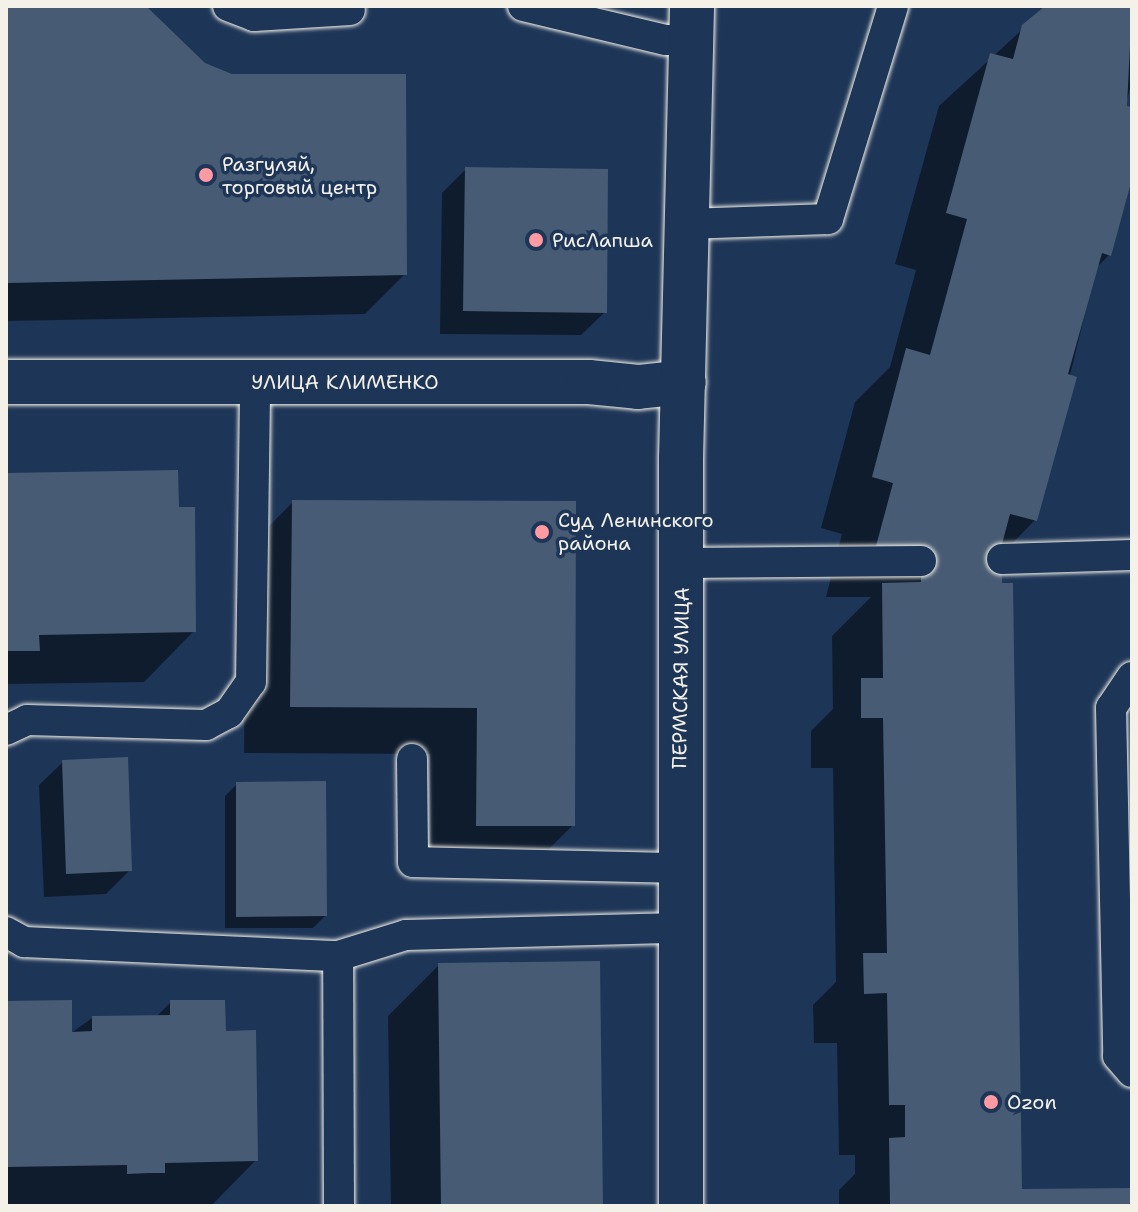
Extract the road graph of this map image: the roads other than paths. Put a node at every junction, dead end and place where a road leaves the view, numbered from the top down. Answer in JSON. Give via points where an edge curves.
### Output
{"nodes":[{"id":1,"x":228,"y":6,"type":"edge"},
{"id":2,"x":523,"y":6,"type":"edge"},
{"id":3,"x":893,"y":6,"type":"edge"},
{"id":4,"x":350,"y":10,"type":"dead end"},
{"id":5,"x":692,"y":23,"type":"edge"},
{"id":6,"x":687,"y":224,"type":"junction"},
{"id":7,"x":6,"y":382,"type":"edge"},
{"id":8,"x":255,"y":382,"type":"junction"},
{"id":9,"x":684,"y":382,"type":"junction"},
{"id":10,"x":1132,"y":555,"type":"edge"},
{"id":11,"x":1002,"y":559,"type":"dead end"},
{"id":12,"x":921,"y":561,"type":"dead end"},
{"id":13,"x":682,"y":563,"type":"junction"},
{"id":14,"x":1132,"y":677,"type":"edge"},
{"id":15,"x":6,"y":730,"type":"edge"},
{"id":16,"x":412,"y":759,"type":"dead end"},
{"id":17,"x":679,"y":868,"type":"junction"},
{"id":18,"x":678,"y":928,"type":"junction"},
{"id":19,"x":6,"y":932,"type":"edge"},
{"id":20,"x":338,"y":956,"type":"junction"},
{"id":21,"x":1132,"y":1072,"type":"edge"},
{"id":22,"x":339,"y":1206,"type":"edge"},
{"id":23,"x":681,"y":1206,"type":"edge"}],
"edges":[{"from":1,"to":4,"type":"lane","via":[[254,16]]},
{"from":2,"to":5,"type":"lane","via":[[666,40]]},
{"from":3,"to":6,"type":"lane","via":[[828,219]]},
{"from":5,"to":6,"type":"street","name":"ПЕРМСКАЯ УЛИЦА"},
{"from":6,"to":9,"type":"street","name":"ПЕРМСКАЯ УЛИЦА"},
{"from":7,"to":8,"type":"street","name":"УЛИЦА КЛИМЕНКО"},
{"from":8,"to":9,"type":"street","name":"УЛИЦА КЛИМЕНКО","via":[[589,382],[638,387]]},
{"from":8,"to":15,"type":"lane","via":[[251,682],[229,713],[206,725],[27,720]]},
{"from":9,"to":13,"type":"street","name":"ПЕРМСКАЯ УЛИЦА"},
{"from":10,"to":11,"type":"lane"},
{"from":12,"to":13,"type":"lane"},
{"from":13,"to":17,"type":"street","name":"ПЕРМСКАЯ УЛИЦА"},
{"from":14,"to":21,"type":"lane","via":[[1111,708],[1118,1056]]},
{"from":16,"to":17,"type":"lane","via":[[413,862]]},
{"from":17,"to":18,"type":"street","name":"ПЕРМСКАЯ УЛИЦА"},
{"from":18,"to":20,"type":"lane","via":[[406,935]]},
{"from":18,"to":23,"type":"street","name":"ПЕРМСКАЯ УЛИЦА"},
{"from":19,"to":20,"type":"lane","via":[[24,942]]},
{"from":20,"to":22,"type":"lane"}]}
